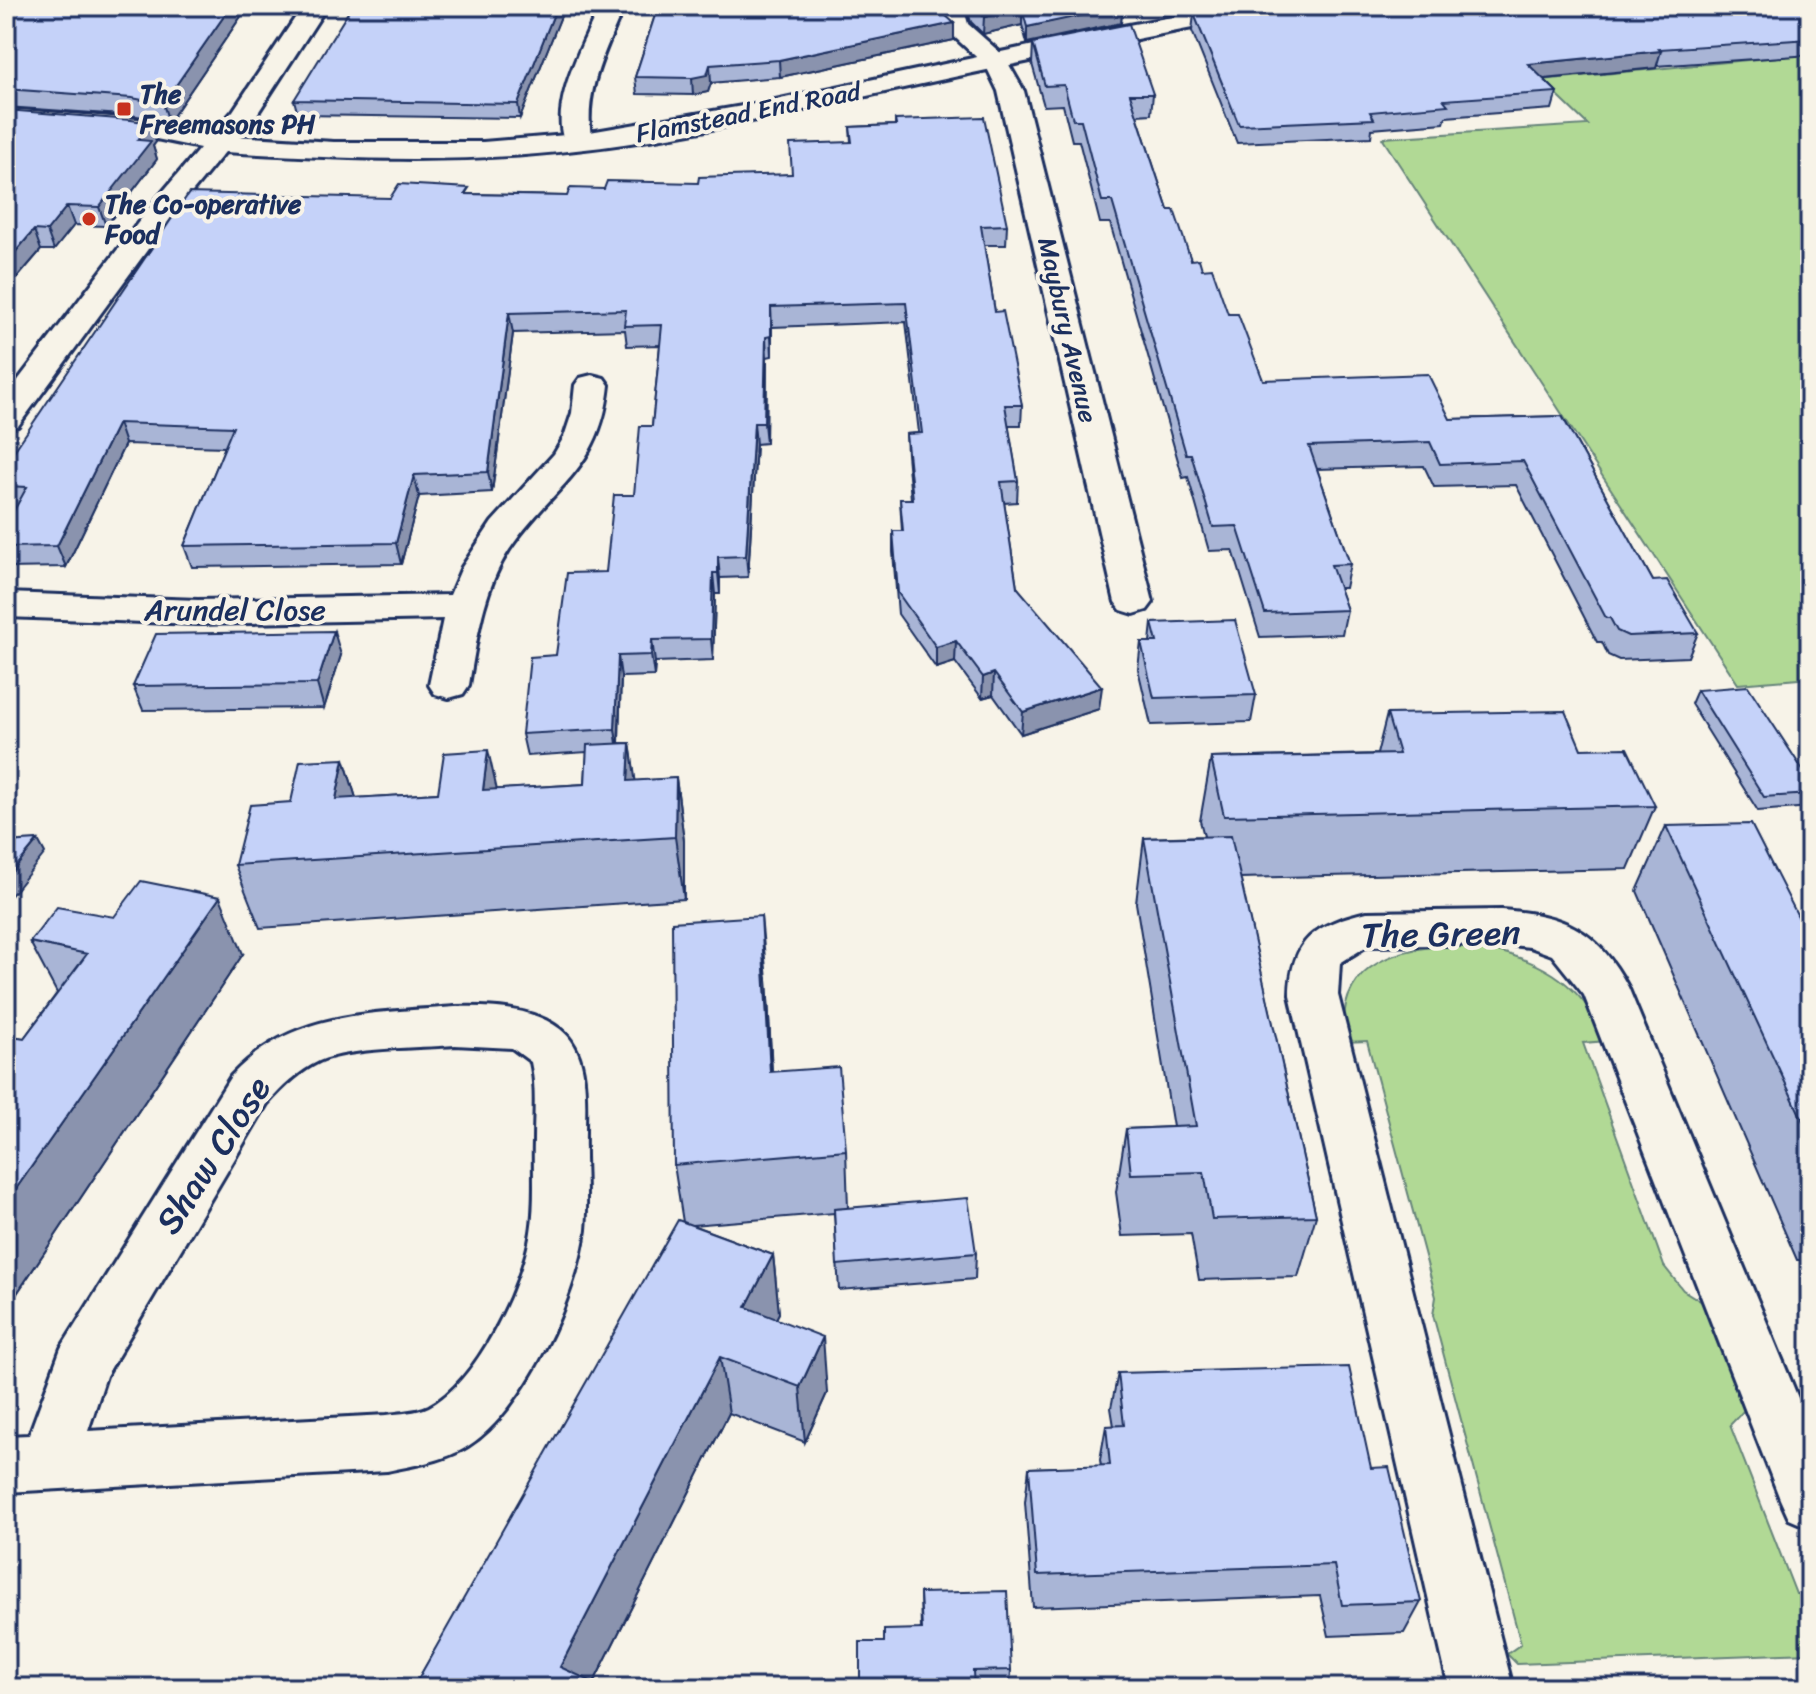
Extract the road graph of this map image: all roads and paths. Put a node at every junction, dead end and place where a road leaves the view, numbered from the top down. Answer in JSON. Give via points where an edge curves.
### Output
{"nodes":[{"id":1,"x":315,"y":6,"type":"edge"},
{"id":2,"x":612,"y":6,"type":"edge"},
{"id":3,"x":951,"y":6,"type":"edge"},
{"id":4,"x":1271,"y":6,"type":"edge"},
{"id":5,"x":996,"y":62,"type":"junction"},
{"id":6,"x":6,"y":117,"type":"edge"},
{"id":7,"x":578,"y":142,"type":"junction"},
{"id":8,"x":218,"y":143,"type":"junction"},
{"id":9,"x":592,"y":385,"type":"dead end"},
{"id":10,"x":6,"y":419,"type":"edge"},
{"id":11,"x":1134,"y":602,"type":"dead end"},
{"id":12,"x":6,"y":605,"type":"edge"},
{"id":13,"x":464,"y":607,"type":"junction"},
{"id":14,"x":449,"y":685,"type":"dead end"},
{"id":15,"x":27,"y":1462,"type":"edge"},
{"id":16,"x":1810,"y":1499,"type":"edge"},
{"id":17,"x":1481,"y":1688,"type":"edge"}],
"edges":[{"from":1,"to":8,"type":"street","via":[[243,116]]},
{"from":2,"to":7,"type":"street","via":[[574,105]]},
{"from":3,"to":5,"type":"street","via":[[962,34]]},
{"from":4,"to":5,"type":"street","name":"Flamstead End Road"},
{"from":5,"to":7,"type":"street","name":"Flamstead End Road","via":[[680,127]]},
{"from":5,"to":11,"type":"street","name":"Maybury Avenue","via":[[1011,91]]},
{"from":6,"to":8,"type":"street","name":"Flamstead End Road","via":[[137,127]]},
{"from":7,"to":8,"type":"street","name":"Flamstead End Road","via":[[483,150]]},
{"from":8,"to":10,"type":"street"},
{"from":9,"to":13,"type":"street","via":[[591,411],[578,446],[492,548]]},
{"from":12,"to":13,"type":"street","name":"Arundel Close","via":[[198,612]]},
{"from":13,"to":14,"type":"street"},
{"from":15,"to":15,"type":"street","name":"Shaw Close","via":[[249,1090],[276,1061],[311,1042],[351,1034],[493,1026],[543,1043],[552,1053],[560,1092],[558,1232],[550,1266],[536,1303],[482,1398],[463,1416],[424,1437],[387,1443]]},
{"from":16,"to":17,"type":"street","name":"The Green","via":[[1592,968],[1568,943],[1534,930],[1367,929],[1336,939],[1317,960],[1314,995]]}]}
